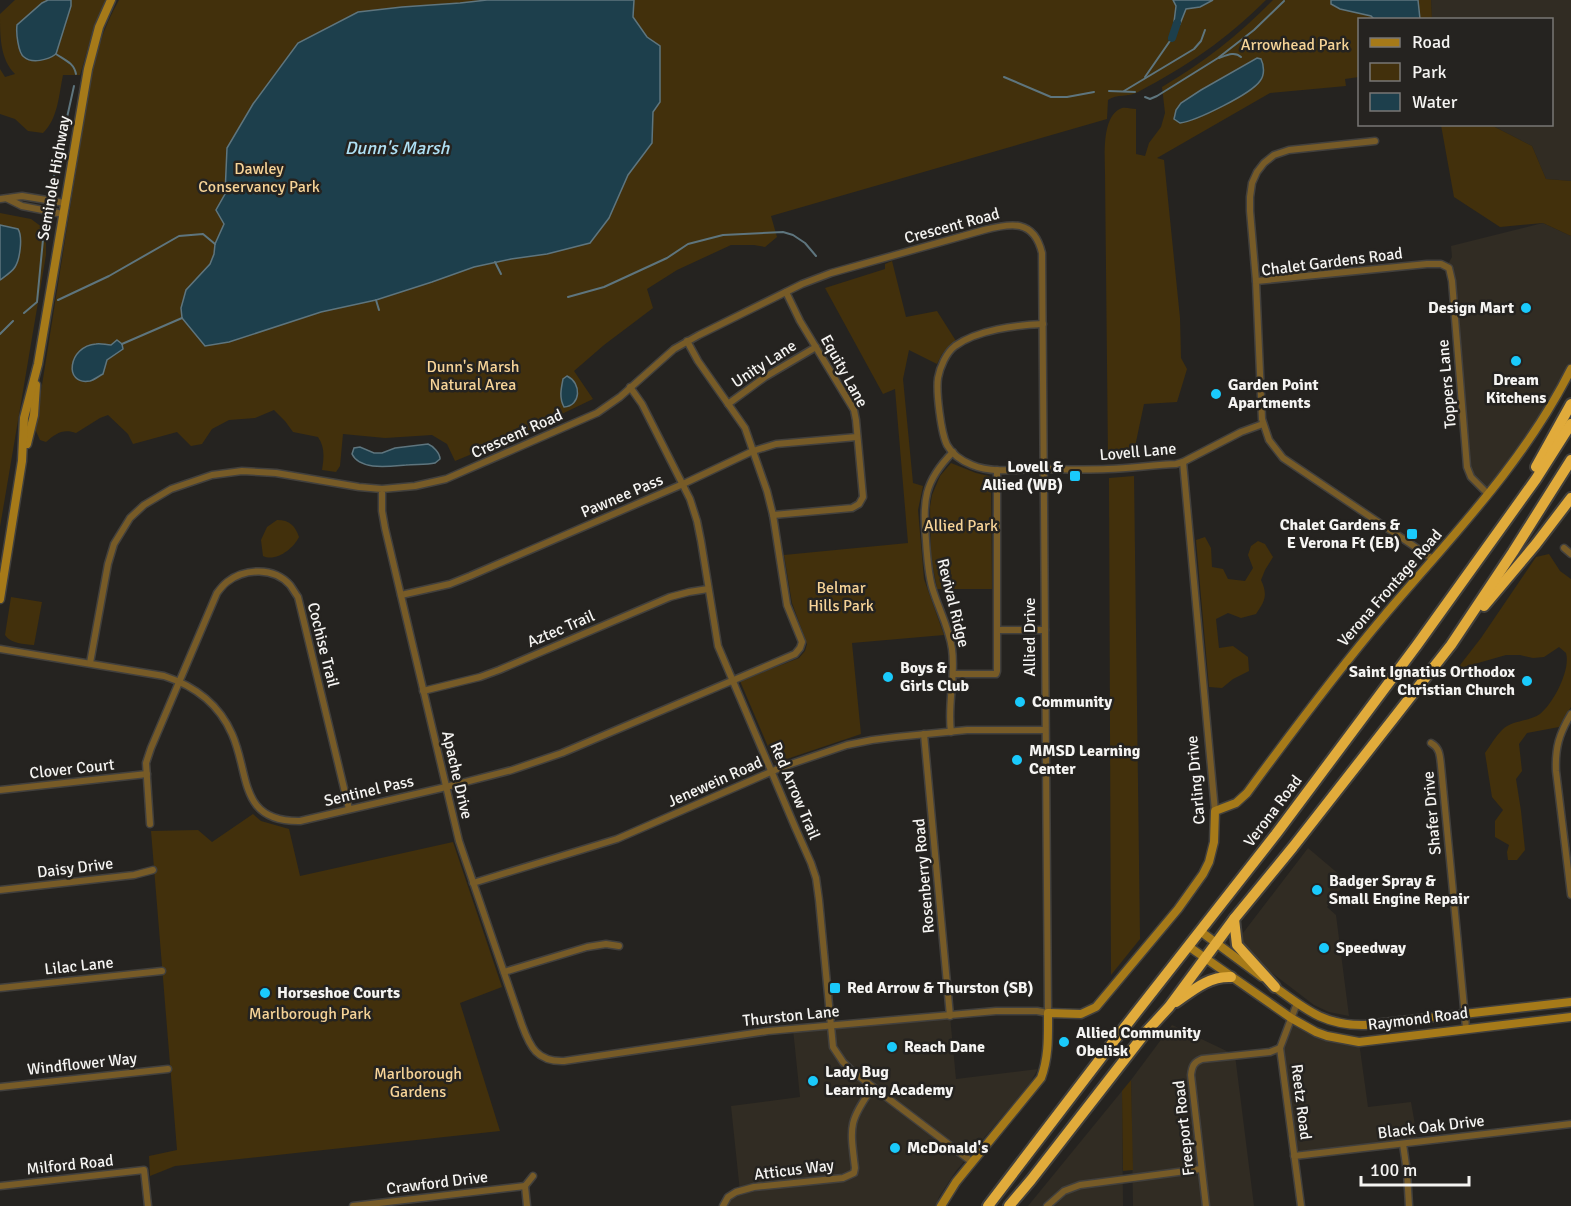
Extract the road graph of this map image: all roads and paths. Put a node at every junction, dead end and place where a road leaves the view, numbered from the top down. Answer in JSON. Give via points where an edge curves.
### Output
{"nodes":[{"id":1,"x":111,"y":0,"type":"edge"},
{"id":2,"x":1375,"y":141,"type":"dead end"},
{"id":3,"x":4,"y":199,"type":"edge"},
{"id":4,"x":65,"y":203,"type":"junction"},
{"id":5,"x":63,"y":214,"type":"junction"},
{"id":6,"x":1032,"y":233,"type":"joint"},
{"id":7,"x":1447,"y":266,"type":"joint"},
{"id":8,"x":1256,"y":281,"type":"junction"},
{"id":9,"x":786,"y":292,"type":"junction"},
{"id":10,"x":1043,"y":324,"type":"junction"},
{"id":11,"x":687,"y":341,"type":"junction"},
{"id":12,"x":816,"y":347,"type":"junction"},
{"id":13,"x":1571,"y":369,"type":"edge"},
{"id":14,"x":630,"y":387,"type":"junction"},
{"id":15,"x":728,"y":404,"type":"junction"},
{"id":16,"x":1571,"y":405,"type":"edge"},
{"id":17,"x":1263,"y":424,"type":"junction"},
{"id":18,"x":1571,"y":424,"type":"edge"},
{"id":19,"x":857,"y":437,"type":"junction"},
{"id":20,"x":753,"y":451,"type":"junction"},
{"id":21,"x":953,"y":452,"type":"junction"},
{"id":22,"x":1571,"y":460,"type":"edge"},
{"id":23,"x":1183,"y":462,"type":"junction"},
{"id":24,"x":1044,"y":469,"type":"junction"},
{"id":25,"x":997,"y":470,"type":"junction"},
{"id":26,"x":683,"y":484,"type":"junction"},
{"id":27,"x":382,"y":489,"type":"junction"},
{"id":28,"x":1488,"y":494,"type":"junction"},
{"id":29,"x":1571,"y":498,"type":"edge"},
{"id":30,"x":773,"y":515,"type":"junction"},
{"id":31,"x":1503,"y":524,"type":"junction"},
{"id":32,"x":1564,"y":548,"type":"dead end"},
{"id":33,"x":1571,"y":554,"type":"edge"},
{"id":34,"x":1433,"y":559,"type":"junction"},
{"id":35,"x":708,"y":589,"type":"junction"},
{"id":36,"x":401,"y":595,"type":"junction"},
{"id":37,"x":0,"y":599,"type":"edge"},
{"id":38,"x":998,"y":630,"type":"junction"},
{"id":39,"x":1045,"y":630,"type":"junction"},
{"id":40,"x":1451,"y":645,"type":"junction"},
{"id":41,"x":0,"y":649,"type":"edge"},
{"id":42,"x":90,"y":663,"type":"junction"},
{"id":43,"x":954,"y":674,"type":"junction"},
{"id":44,"x":732,"y":680,"type":"junction"},
{"id":45,"x":180,"y":681,"type":"junction"},
{"id":46,"x":423,"y":691,"type":"junction"},
{"id":47,"x":1571,"y":714,"type":"edge"},
{"id":48,"x":1045,"y":730,"type":"junction"},
{"id":49,"x":951,"y":732,"type":"junction"},
{"id":50,"x":924,"y":734,"type":"junction"},
{"id":51,"x":1431,"y":743,"type":"dead end"},
{"id":52,"x":772,"y":772,"type":"junction"},
{"id":53,"x":147,"y":774,"type":"junction"},
{"id":54,"x":446,"y":787,"type":"junction"},
{"id":55,"x":0,"y":790,"type":"edge"},
{"id":56,"x":349,"y":809,"type":"junction"},
{"id":57,"x":1215,"y":811,"type":"junction"},
{"id":58,"x":150,"y":824,"type":"dead end"},
{"id":59,"x":153,"y":870,"type":"dead end"},
{"id":60,"x":473,"y":883,"type":"junction"},
{"id":61,"x":0,"y":890,"type":"edge"},
{"id":62,"x":1571,"y":895,"type":"edge"},
{"id":63,"x":1234,"y":919,"type":"junction"},
{"id":64,"x":1200,"y":931,"type":"junction"},
{"id":65,"x":1220,"y":939,"type":"junction"},
{"id":66,"x":619,"y":946,"type":"dead end"},
{"id":67,"x":1188,"y":946,"type":"junction"},
{"id":68,"x":1205,"y":958,"type":"junction"},
{"id":69,"x":162,"y":971,"type":"dead end"},
{"id":70,"x":504,"y":972,"type":"junction"},
{"id":71,"x":1231,"y":977,"type":"junction"},
{"id":72,"x":1275,"y":987,"type":"junction"},
{"id":73,"x":0,"y":988,"type":"edge"},
{"id":74,"x":1571,"y":1002,"type":"edge"},
{"id":75,"x":1297,"y":1003,"type":"junction"},
{"id":76,"x":1168,"y":1007,"type":"junction"},
{"id":77,"x":1048,"y":1013,"type":"junction"},
{"id":78,"x":1465,"y":1013,"type":"junction"},
{"id":79,"x":950,"y":1016,"type":"junction"},
{"id":80,"x":1571,"y":1017,"type":"edge"},
{"id":81,"x":1291,"y":1018,"type":"junction"},
{"id":82,"x":830,"y":1026,"type":"junction"},
{"id":83,"x":1466,"y":1028,"type":"junction"},
{"id":84,"x":1280,"y":1048,"type":"junction"},
{"id":85,"x":540,"y":1055,"type":"joint"},
{"id":86,"x":168,"y":1069,"type":"dead end"},
{"id":87,"x":0,"y":1087,"type":"edge"},
{"id":88,"x":873,"y":1087,"type":"junction"},
{"id":89,"x":1571,"y":1124,"type":"edge"},
{"id":90,"x":1403,"y":1144,"type":"junction"},
{"id":91,"x":1294,"y":1156,"type":"junction"},
{"id":92,"x":972,"y":1162,"type":"junction"},
{"id":93,"x":1201,"y":1169,"type":"junction"},
{"id":94,"x":533,"y":1176,"type":"dead end"},
{"id":95,"x":0,"y":1186,"type":"edge"},
{"id":96,"x":525,"y":1186,"type":"junction"},
{"id":97,"x":950,"y":1191,"type":"junction"},
{"id":98,"x":148,"y":1206,"type":"edge"},
{"id":99,"x":353,"y":1206,"type":"edge"},
{"id":100,"x":527,"y":1206,"type":"edge"},
{"id":101,"x":723,"y":1206,"type":"edge"},
{"id":102,"x":941,"y":1206,"type":"edge"},
{"id":103,"x":948,"y":1206,"type":"edge"},
{"id":104,"x":988,"y":1206,"type":"edge"},
{"id":105,"x":1010,"y":1206,"type":"edge"},
{"id":106,"x":1047,"y":1206,"type":"edge"},
{"id":107,"x":1206,"y":1206,"type":"edge"},
{"id":108,"x":1301,"y":1206,"type":"edge"},
{"id":109,"x":1409,"y":1206,"type":"edge"}],
"edges":[{"from":1,"to":4,"type":"street","name":"Seminole Highway","via":[[92,48]]},
{"from":2,"to":8,"type":"street","via":[[1289,150],[1264,163],[1252,183],[1250,197]]},
{"from":3,"to":4,"type":"street","via":[[22,196]]},
{"from":3,"to":5,"type":"street"},
{"from":4,"to":5,"type":"street","name":"Seminole Highway"},
{"from":5,"to":37,"type":"street","name":"Seminole Highway","via":[[38,364],[34,415],[22,461]]},
{"from":6,"to":9,"type":"street","name":"Crescent Road","via":[[1012,224],[1002,225],[831,273]]},
{"from":6,"to":10,"type":"street","name":"Allied Drive","via":[[1040,242],[1042,253]]},
{"from":7,"to":8,"type":"street","name":"Chalet Gardens Road","via":[[1427,264]]},
{"from":7,"to":28,"type":"street","name":"Toppers Lane","via":[[1452,281],[1467,467]]},
{"from":8,"to":17,"type":"street","name":"Chalet Gardens Road"},
{"from":9,"to":11,"type":"street","name":"Crescent Road"},
{"from":9,"to":12,"type":"street","name":"Equity Lane"},
{"from":10,"to":21,"type":"street","via":[[1016,326],[969,339],[948,355],[938,381],[942,432]]},
{"from":10,"to":24,"type":"street","name":"Allied Drive"},
{"from":11,"to":14,"type":"street","name":"Crescent Road"},
{"from":11,"to":15,"type":"street"},
{"from":12,"to":15,"type":"street","name":"Unity Lane"},
{"from":12,"to":19,"type":"street","name":"Equity Lane","via":[[854,410]]},
{"from":13,"to":28,"type":"street","name":"Verona Frontage Road","via":[[1546,416]]},
{"from":14,"to":26,"type":"street","name":"Red Arrow Trail"},
{"from":14,"to":27,"type":"street","name":"Crescent Road","via":[[597,413],[455,476]]},
{"from":15,"to":20,"type":"street","via":[[745,428]]},
{"from":16,"to":31,"type":"highway"},
{"from":17,"to":23,"type":"street","name":"Lovell Lane"},
{"from":17,"to":34,"type":"street","name":"Chalet Gardens Road","via":[[1283,458]]},
{"from":18,"to":31,"type":"highway","name":"Verona Road"},
{"from":19,"to":20,"type":"street","name":"Pawnee Pass","via":[[776,444]]},
{"from":19,"to":30,"type":"street","name":"Equity Lane","via":[[863,497],[859,504],[852,508]]},
{"from":20,"to":26,"type":"street","name":"Pawnee Pass"},
{"from":20,"to":30,"type":"street"},
{"from":21,"to":25,"type":"street","name":"Lovell Lane","via":[[970,464]]},
{"from":21,"to":43,"type":"street","name":"Revival Ridge","via":[[933,476],[924,510],[931,582],[951,646]]},
{"from":22,"to":40,"type":"highway"},
{"from":23,"to":24,"type":"street","name":"Lovell Lane","via":[[1107,469]]},
{"from":23,"to":57,"type":"street","name":"Carling Drive"},
{"from":24,"to":25,"type":"street","name":"Lovell Lane"},
{"from":24,"to":39,"type":"street","name":"Allied Drive"},
{"from":25,"to":38,"type":"street"},
{"from":26,"to":35,"type":"street","name":"Red Arrow Trail","via":[[697,521]]},
{"from":26,"to":36,"type":"street","name":"Pawnee Pass","via":[[450,584]]},
{"from":27,"to":36,"type":"street","name":"Apache Drive","via":[[384,528]]},
{"from":27,"to":42,"type":"street","name":"Crescent Road","via":[[276,472],[242,471],[198,479],[154,498],[130,518],[114,544]]},
{"from":28,"to":34,"type":"street","name":"Verona Frontage Road"},
{"from":29,"to":40,"type":"highway"},
{"from":30,"to":44,"type":"street","name":"Sentinel Pass","via":[[787,605],[802,642],[795,654]]},
{"from":31,"to":64,"type":"highway","name":"Verona Road","via":[[1417,645]]},
{"from":32,"to":33,"type":"street"},
{"from":34,"to":57,"type":"street","name":"Verona Frontage Road","via":[[1352,654],[1247,793],[1236,803]]},
{"from":35,"to":44,"type":"street","name":"Red Arrow Trail","via":[[718,646]]},
{"from":35,"to":46,"type":"street","name":"Aztec Trail","via":[[670,597],[480,677]]},
{"from":36,"to":46,"type":"street","name":"Apache Drive"},
{"from":38,"to":39,"type":"street"},
{"from":38,"to":43,"type":"street","via":[[996,674]]},
{"from":39,"to":48,"type":"street","name":"Allied Drive"},
{"from":40,"to":63,"type":"highway"},
{"from":41,"to":42,"type":"street","name":"Sentinel Pass"},
{"from":42,"to":45,"type":"street","name":"Sentinel Pass"},
{"from":43,"to":49,"type":"street","name":"Revival Ridge"},
{"from":44,"to":52,"type":"street","name":"Red Arrow Trail"},
{"from":44,"to":54,"type":"street","name":"Sentinel Pass","via":[[561,753]]},
{"from":45,"to":53,"type":"street","name":"Cochise Trail","via":[[151,748]]},
{"from":45,"to":56,"type":"street","name":"Sentinel Pass","via":[[213,704],[223,717],[257,807],[290,821]]},
{"from":45,"to":56,"type":"street","name":"Cochise Trail","via":[[217,593],[226,582],[260,571],[281,578],[298,597]]},
{"from":46,"to":54,"type":"street","name":"Apache Drive"},
{"from":47,"to":62,"type":"street","via":[[1561,729],[1556,771]]},
{"from":48,"to":49,"type":"street","name":"Jenewein Road"},
{"from":48,"to":77,"type":"street","name":"Allied Drive"},
{"from":49,"to":50,"type":"street","name":"Jenewein Road"},
{"from":50,"to":52,"type":"street","name":"Jenewein Road","via":[[847,745]]},
{"from":50,"to":79,"type":"street","name":"Rosenberry Road"},
{"from":51,"to":78,"type":"street","name":"Shafer Drive","via":[[1436,746],[1441,766]]},
{"from":52,"to":60,"type":"street","name":"Jenewein Road","via":[[617,839]]},
{"from":52,"to":82,"type":"street","name":"Red Arrow Trail","via":[[816,878]]},
{"from":53,"to":55,"type":"street","name":"Clover Court"},
{"from":53,"to":58,"type":"street","name":"Cochise Trail"},
{"from":54,"to":56,"type":"street","name":"Sentinel Pass"},
{"from":54,"to":60,"type":"street","name":"Apache Drive"},
{"from":57,"to":77,"type":"street","name":"Carling Drive","via":[[1214,842],[1203,874],[1110,992],[1087,1012]]},
{"from":59,"to":61,"type":"street","name":"Daisy Drive"},
{"from":60,"to":70,"type":"street","name":"Apache Drive"},
{"from":63,"to":65,"type":"highway"},
{"from":63,"to":72,"type":"highway","via":[[1237,945]]},
{"from":64,"to":65,"type":"street","name":"Raymond Road"},
{"from":64,"to":67,"type":"highway","name":"Verona Road"},
{"from":65,"to":68,"type":"highway"},
{"from":65,"to":72,"type":"street","name":"Raymond Road"},
{"from":66,"to":70,"type":"street","via":[[587,947]]},
{"from":67,"to":68,"type":"street","name":"Raymond Road"},
{"from":67,"to":104,"type":"highway","name":"Verona Road"},
{"from":68,"to":71,"type":"street","name":"Raymond Road"},
{"from":68,"to":76,"type":"highway"},
{"from":69,"to":73,"type":"street","name":"Lilac Lane"},
{"from":70,"to":85,"type":"street","name":"Apache Drive","via":[[528,1042]]},
{"from":71,"to":76,"type":"highway","via":[[1215,978]]},
{"from":71,"to":81,"type":"street","name":"Raymond Road"},
{"from":72,"to":75,"type":"street","name":"Raymond Road"},
{"from":74,"to":78,"type":"street","name":"Raymond Road"},
{"from":75,"to":78,"type":"street","name":"Raymond Road","via":[[1329,1021],[1352,1025]]},
{"from":75,"to":81,"type":"street","name":"Reetz Road"},
{"from":76,"to":105,"type":"highway"},
{"from":77,"to":79,"type":"street","name":"Thurston Lane","via":[[996,1011]]},
{"from":77,"to":92,"type":"street","name":"Allied Drive","via":[[1048,1053],[1041,1078]]},
{"from":78,"to":83,"type":"street","name":"Shafer Drive"},
{"from":79,"to":82,"type":"street","name":"Thurston Lane"},
{"from":80,"to":83,"type":"street","name":"Raymond Road"},
{"from":81,"to":83,"type":"street","name":"Raymond Road","via":[[1327,1036],[1359,1042]]},
{"from":81,"to":84,"type":"street","name":"Reetz Road"},
{"from":82,"to":85,"type":"street","name":"Thurston Lane","via":[[736,1035],[564,1061]]},
{"from":82,"to":88,"type":"street","name":"Red Arrow Trail","via":[[837,1054]]},
{"from":84,"to":91,"type":"street","name":"Reetz Road"},
{"from":84,"to":93,"type":"street","name":"Freeport Road","via":[[1202,1059],[1193,1065]]},
{"from":86,"to":87,"type":"street","name":"Windflower Way"},
{"from":88,"to":92,"type":"street","name":"Red Arrow Trail"},
{"from":88,"to":101,"type":"street","name":"Atticus Way","via":[[852,1125],[854,1173],[843,1178],[745,1189],[728,1197]]},
{"from":89,"to":90,"type":"street","name":"Black Oak Drive"},
{"from":90,"to":91,"type":"street","name":"Black Oak Drive"},
{"from":90,"to":109,"type":"street"},
{"from":91,"to":108,"type":"street","name":"Reetz Road"},
{"from":92,"to":97,"type":"street"},
{"from":93,"to":106,"type":"street","via":[[1080,1185],[1064,1191]]},
{"from":93,"to":107,"type":"street","name":"Freeport Road"},
{"from":94,"to":96,"type":"street"},
{"from":95,"to":98,"type":"street","name":"Milford Road","via":[[144,1170]]},
{"from":96,"to":99,"type":"street","name":"Crawford Drive"},
{"from":96,"to":100,"type":"street"},
{"from":97,"to":102,"type":"street"},
{"from":97,"to":103,"type":"street"}]}
